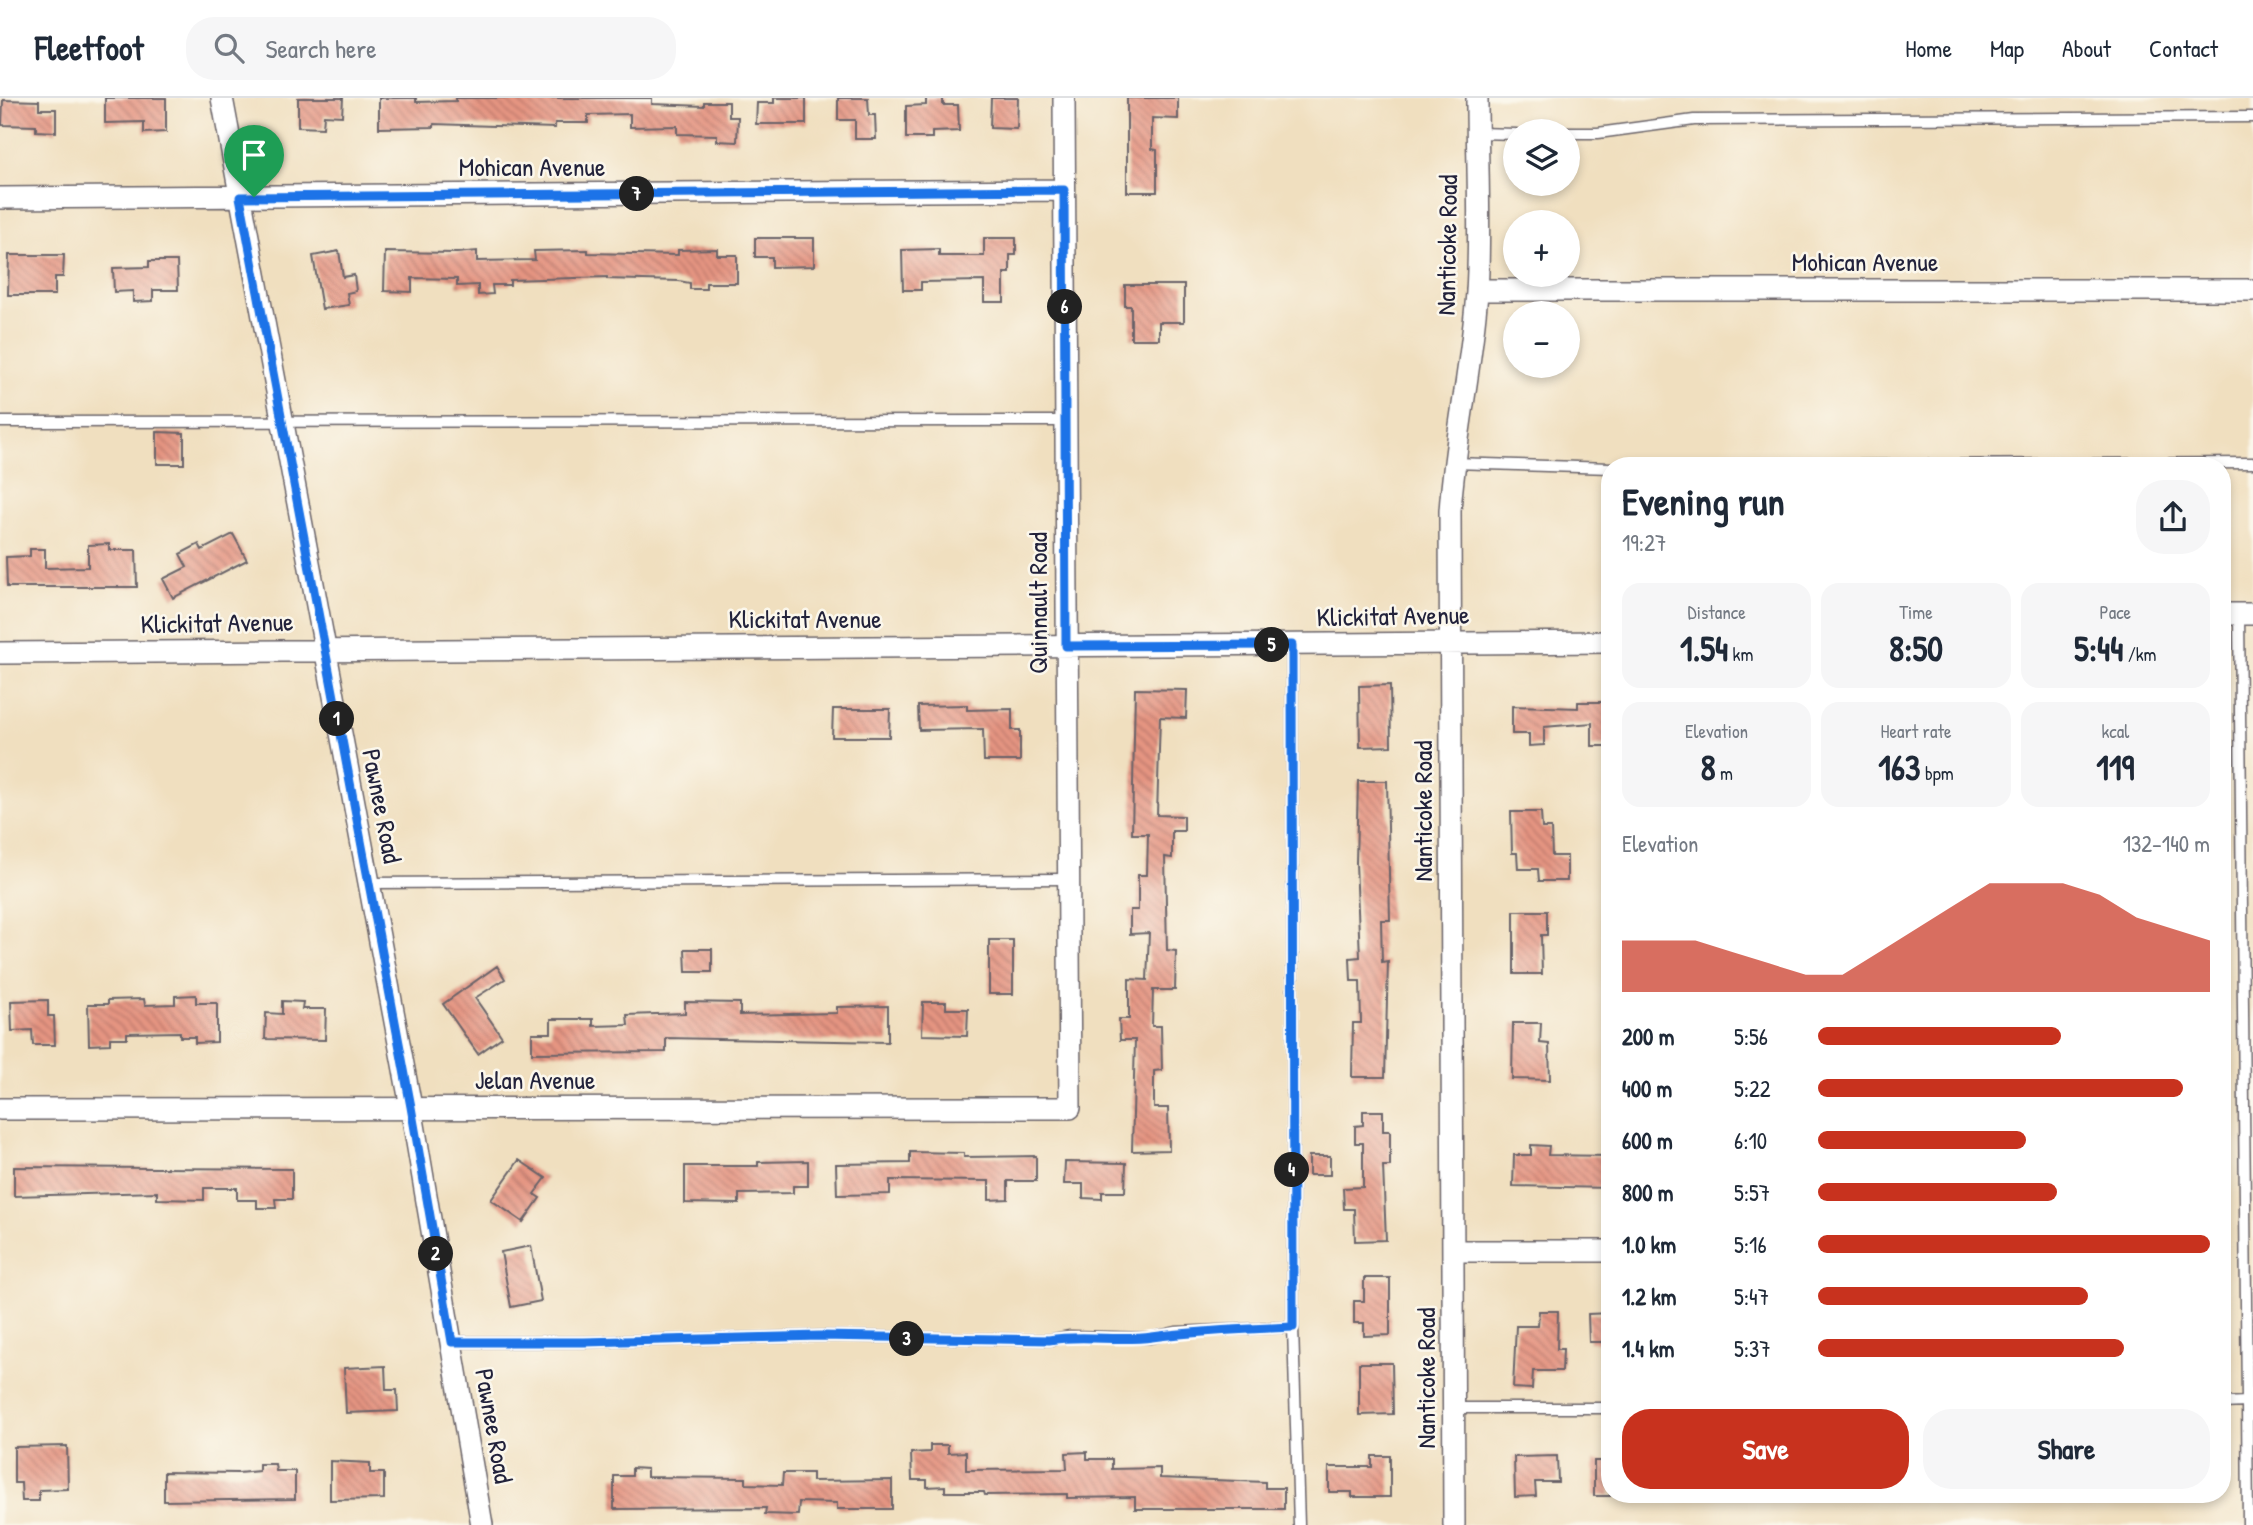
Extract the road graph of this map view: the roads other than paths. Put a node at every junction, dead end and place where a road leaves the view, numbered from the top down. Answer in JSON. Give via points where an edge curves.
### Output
{"nodes":[{"id":1,"x":222,"y":98,"type":"edge"},
{"id":2,"x":1064,"y":98,"type":"edge"},
{"id":3,"x":1477,"y":98,"type":"edge"},
{"id":4,"x":2253,"y":117,"type":"edge"},
{"id":5,"x":1477,"y":133,"type":"junction"},
{"id":6,"x":1580,"y":133,"type":"edge"},
{"id":7,"x":1503,"y":134,"type":"edge"},
{"id":8,"x":1064,"y":190,"type":"junction"},
{"id":9,"x":240,"y":197,"type":"junction"},
{"id":10,"x":0,"y":198,"type":"edge"},
{"id":11,"x":1477,"y":290,"type":"junction"},
{"id":12,"x":2253,"y":290,"type":"edge"},
{"id":13,"x":1066,"y":421,"type":"junction"},
{"id":14,"x":0,"y":422,"type":"edge"},
{"id":15,"x":284,"y":422,"type":"junction"},
{"id":16,"x":1453,"y":463,"type":"junction"},
{"id":17,"x":2231,"y":463,"type":"edge"},
{"id":18,"x":2253,"y":463,"type":"edge"},
{"id":19,"x":1601,"y":468,"type":"edge"},
{"id":20,"x":2238,"y":614,"type":"edge"},
{"id":21,"x":1601,"y":642,"type":"edge"},
{"id":22,"x":1450,"y":644,"type":"junction"},
{"id":23,"x":1292,"y":645,"type":"junction"},
{"id":24,"x":1066,"y":646,"type":"junction"},
{"id":25,"x":323,"y":649,"type":"junction"},
{"id":26,"x":0,"y":653,"type":"edge"},
{"id":27,"x":1069,"y":879,"type":"junction"},
{"id":28,"x":369,"y":883,"type":"junction"},
{"id":29,"x":411,"y":1107,"type":"junction"},
{"id":30,"x":1070,"y":1108,"type":"joint"},
{"id":31,"x":0,"y":1109,"type":"edge"},
{"id":32,"x":1452,"y":1251,"type":"junction"},
{"id":33,"x":1601,"y":1251,"type":"edge"},
{"id":34,"x":1293,"y":1327,"type":"junction"},
{"id":35,"x":452,"y":1342,"type":"junction"},
{"id":36,"x":2231,"y":1402,"type":"edge"},
{"id":37,"x":2247,"y":1402,"type":"junction"},
{"id":38,"x":1454,"y":1408,"type":"junction"},
{"id":39,"x":1601,"y":1408,"type":"edge"},
{"id":40,"x":482,"y":1525,"type":"edge"},
{"id":41,"x":1299,"y":1525,"type":"edge"},
{"id":42,"x":1454,"y":1525,"type":"edge"},
{"id":43,"x":2248,"y":1525,"type":"edge"}],
"edges":[{"from":1,"to":9,"type":"street","name":"Pawnee Road"},
{"from":2,"to":8,"type":"street","name":"Quinnault Road"},
{"from":3,"to":5,"type":"street","name":"Nanticoke Road"},
{"from":4,"to":6,"type":"lane","via":[[1707,120]]},
{"from":5,"to":7,"type":"lane"},
{"from":5,"to":11,"type":"street","name":"Nanticoke Road"},
{"from":8,"to":9,"type":"street","name":"Mohican Avenue"},
{"from":8,"to":13,"type":"street","name":"Quinnault Road"},
{"from":9,"to":10,"type":"street","name":"Mohican Avenue"},
{"from":9,"to":15,"type":"street","name":"Pawnee Road"},
{"from":11,"to":12,"type":"street","name":"Mohican Avenue"},
{"from":11,"to":16,"type":"street","name":"Nanticoke Road"},
{"from":13,"to":15,"type":"lane"},
{"from":13,"to":24,"type":"street","name":"Quinnault Road"},
{"from":14,"to":15,"type":"lane"},
{"from":15,"to":25,"type":"street","name":"Pawnee Road"},
{"from":16,"to":19,"type":"lane"},
{"from":16,"to":22,"type":"street","name":"Nanticoke Road"},
{"from":17,"to":18,"type":"lane"},
{"from":20,"to":37,"type":"lane"},
{"from":21,"to":22,"type":"street","name":"Klickitat Avenue"},
{"from":22,"to":23,"type":"street","name":"Klickitat Avenue"},
{"from":22,"to":32,"type":"street","name":"Nanticoke Road"},
{"from":23,"to":24,"type":"street","name":"Klickitat Avenue"},
{"from":23,"to":34,"type":"lane"},
{"from":24,"to":25,"type":"street","name":"Klickitat Avenue"},
{"from":24,"to":27,"type":"street","name":"Quinnault Road"},
{"from":25,"to":26,"type":"street","name":"Klickitat Avenue"},
{"from":25,"to":28,"type":"street","name":"Pawnee Road"},
{"from":27,"to":28,"type":"lane"},
{"from":27,"to":30,"type":"street","name":"Quinnault Road"},
{"from":28,"to":29,"type":"street","name":"Pawnee Road"},
{"from":29,"to":30,"type":"street","name":"Jelan Avenue"},
{"from":29,"to":31,"type":"street","name":"Jelan Avenue"},
{"from":29,"to":35,"type":"street","name":"Pawnee Road"},
{"from":32,"to":33,"type":"street"},
{"from":32,"to":38,"type":"street","name":"Nanticoke Road"},
{"from":34,"to":35,"type":"lane","via":[[1049,1340],[820,1336]]},
{"from":34,"to":41,"type":"lane"},
{"from":35,"to":40,"type":"street","name":"Pawnee Road"},
{"from":36,"to":37,"type":"lane"},
{"from":37,"to":43,"type":"lane"},
{"from":38,"to":39,"type":"lane"},
{"from":38,"to":42,"type":"street","name":"Nanticoke Road"}]}
